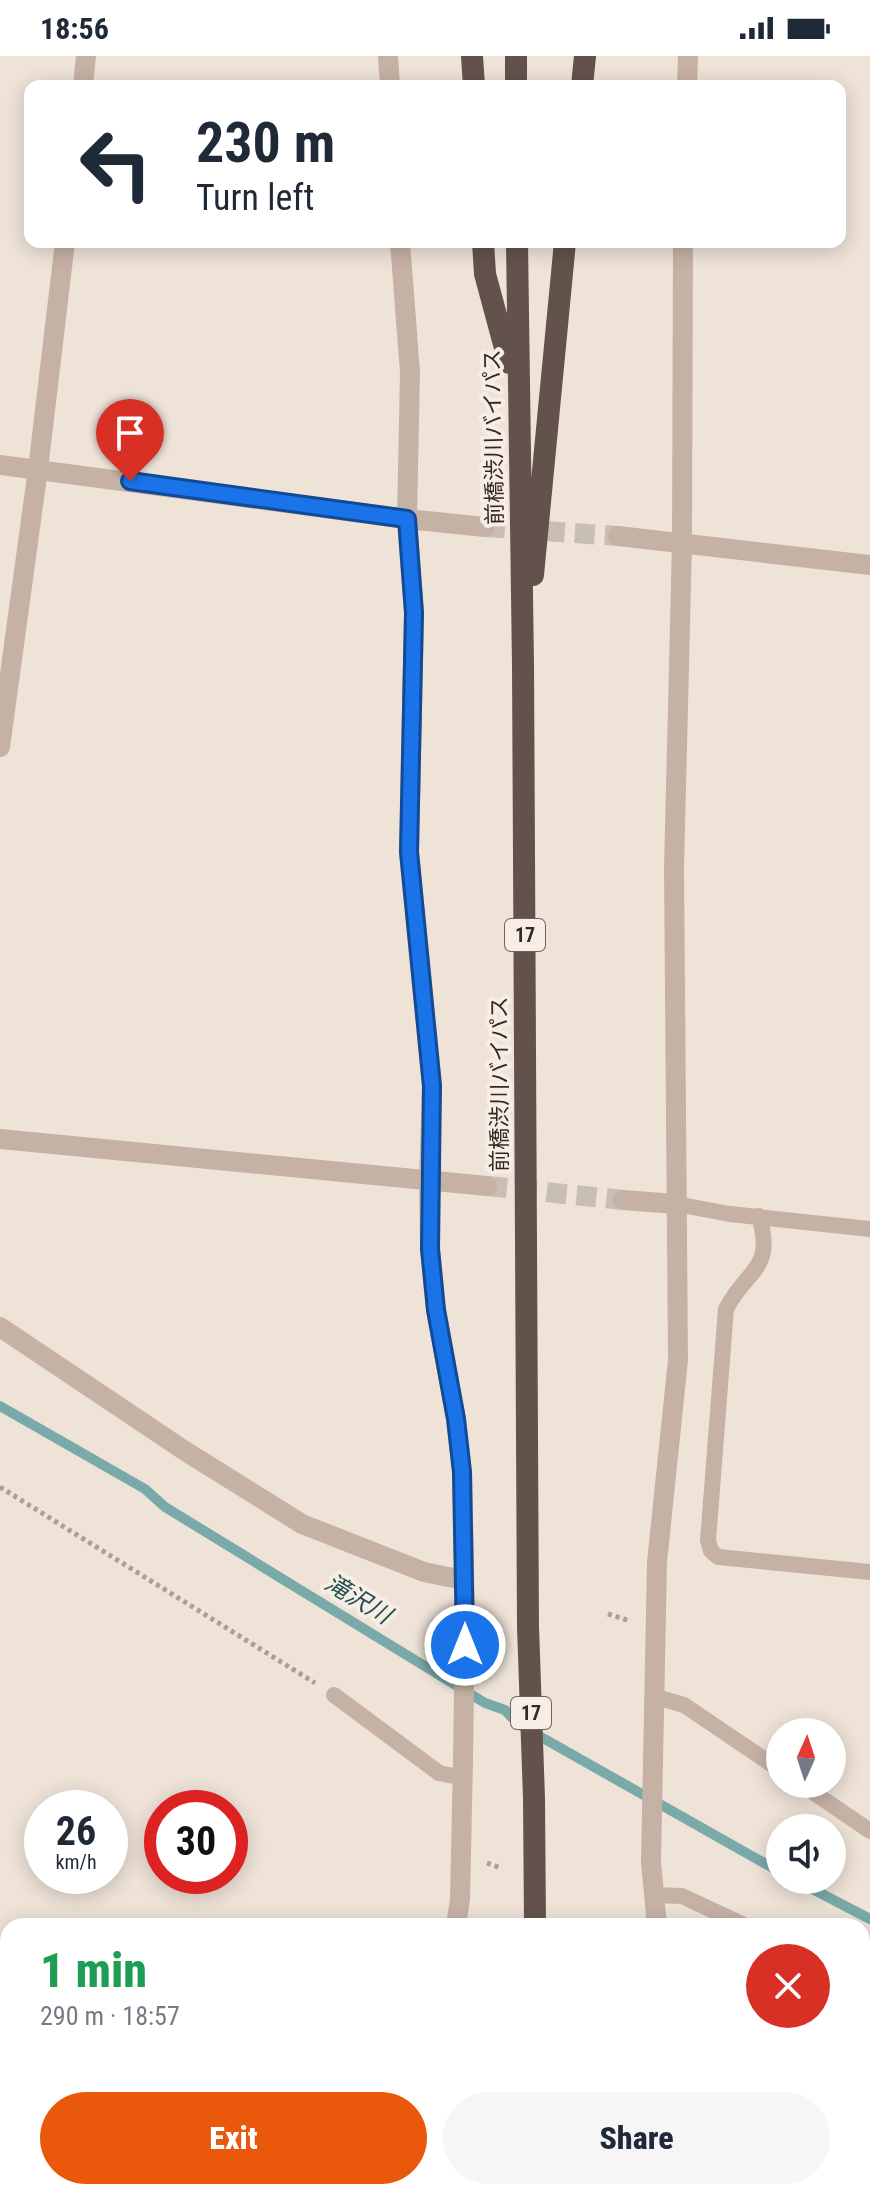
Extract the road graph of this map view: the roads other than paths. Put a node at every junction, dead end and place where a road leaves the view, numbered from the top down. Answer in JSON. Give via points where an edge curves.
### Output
{"nodes":[{"id":1,"x":86,"y":56,"type":"edge"},
{"id":2,"x":388,"y":56,"type":"edge"},
{"id":3,"x":472,"y":56,"type":"edge"},
{"id":4,"x":516,"y":56,"type":"edge"},
{"id":5,"x":585,"y":56,"type":"edge"},
{"id":6,"x":688,"y":56,"type":"edge"},
{"id":7,"x":84,"y":80,"type":"edge"},
{"id":8,"x":390,"y":80,"type":"edge"},
{"id":9,"x":474,"y":80,"type":"edge"},
{"id":10,"x":516,"y":80,"type":"edge"},
{"id":11,"x":583,"y":80,"type":"edge"},
{"id":12,"x":687,"y":80,"type":"edge"},
{"id":13,"x":64,"y":248,"type":"edge"},
{"id":14,"x":400,"y":248,"type":"edge"},
{"id":15,"x":483,"y":248,"type":"edge"},
{"id":16,"x":517,"y":248,"type":"edge"},
{"id":17,"x":564,"y":248,"type":"edge"},
{"id":18,"x":683,"y":248,"type":"edge"},
{"id":19,"x":518,"y":395,"type":"junction"},
{"id":20,"x":0,"y":465,"type":"edge"},
{"id":21,"x":38,"y":469,"type":"junction"},
{"id":22,"x":407,"y":519,"type":"junction"},
{"id":23,"x":485,"y":527,"type":"tunnel mouth"},
{"id":24,"x":618,"y":536,"type":"tunnel mouth"},
{"id":25,"x":682,"y":543,"type":"junction"},
{"id":26,"x":870,"y":565,"type":"edge"},
{"id":27,"x":523,"y":665,"type":"junction"},
{"id":28,"x":0,"y":747,"type":"edge"},
{"id":29,"x":0,"y":1139,"type":"edge"},
{"id":30,"x":429,"y":1181,"type":"junction"},
{"id":31,"x":487,"y":1186,"type":"tunnel mouth"},
{"id":32,"x":623,"y":1200,"type":"tunnel mouth"},
{"id":33,"x":676,"y":1204,"type":"junction"},
{"id":34,"x":759,"y":1216,"type":"junction"},
{"id":35,"x":870,"y":1229,"type":"edge"},
{"id":36,"x":0,"y":1327,"type":"edge"},
{"id":37,"x":870,"y":1572,"type":"edge"},
{"id":38,"x":463,"y":1580,"type":"junction"},
{"id":39,"x":334,"y":1695,"type":"road end"},
{"id":40,"x":653,"y":1696,"type":"junction"},
{"id":41,"x":766,"y":1761,"type":"edge"},
{"id":42,"x":463,"y":1769,"type":"junction"},
{"id":43,"x":822,"y":1798,"type":"edge"},
{"id":44,"x":870,"y":1831,"type":"edge"},
{"id":45,"x":654,"y":1895,"type":"junction"},
{"id":46,"x":457,"y":1918,"type":"edge"},
{"id":47,"x":535,"y":1918,"type":"edge"},
{"id":48,"x":656,"y":1918,"type":"edge"},
{"id":49,"x":729,"y":1918,"type":"edge"}],
"edges":[{"from":1,"to":7,"type":"street"},
{"from":2,"to":8,"type":"street"},
{"from":3,"to":9,"type":"highway"},
{"from":4,"to":10,"type":"highway"},
{"from":5,"to":11,"type":"highway"},
{"from":6,"to":12,"type":"street"},
{"from":13,"to":21,"type":"street"},
{"from":14,"to":22,"type":"street","via":[[410,372]]},
{"from":15,"to":19,"type":"highway","number":"17","via":[[485,274]]},
{"from":16,"to":19,"type":"highway","name":"前橋渋川バイパス","number":"17"},
{"from":17,"to":27,"type":"highway","number":"17"},
{"from":18,"to":25,"type":"street"},
{"from":19,"to":27,"type":"highway","name":"前橋渋川バイパス","number":"17"},
{"from":20,"to":21,"type":"street"},
{"from":21,"to":22,"type":"street"},
{"from":21,"to":28,"type":"street"},
{"from":22,"to":23,"type":"street"},
{"from":22,"to":30,"type":"street","via":[[414,613],[409,852],[432,1086]]},
{"from":24,"to":25,"type":"street"},
{"from":25,"to":26,"type":"street"},
{"from":25,"to":33,"type":"street","via":[[674,868]]},
{"from":27,"to":47,"type":"highway","name":"前橋渋川バイパス","number":"17","via":[[528,1627]]},
{"from":29,"to":30,"type":"street"},
{"from":30,"to":31,"type":"street"},
{"from":30,"to":38,"type":"street","via":[[436,1310],[462,1472]]},
{"from":32,"to":33,"type":"street"},
{"from":33,"to":34,"type":"lane"},
{"from":33,"to":40,"type":"street","via":[[678,1360],[658,1548]]},
{"from":34,"to":35,"type":"lane"},
{"from":34,"to":37,"type":"lane","via":[[765,1236],[762,1262],[726,1309],[711,1551],[718,1557]]},
{"from":36,"to":38,"type":"street","via":[[302,1524],[424,1572]]},
{"from":38,"to":42,"type":"street"},
{"from":39,"to":42,"type":"lane","via":[[439,1773]]},
{"from":40,"to":41,"type":"lane","via":[[684,1705]]},
{"from":40,"to":45,"type":"street"},
{"from":42,"to":46,"type":"street"},
{"from":43,"to":44,"type":"lane"},
{"from":45,"to":48,"type":"street"},
{"from":45,"to":49,"type":"lane","via":[[682,1896]]}]}
